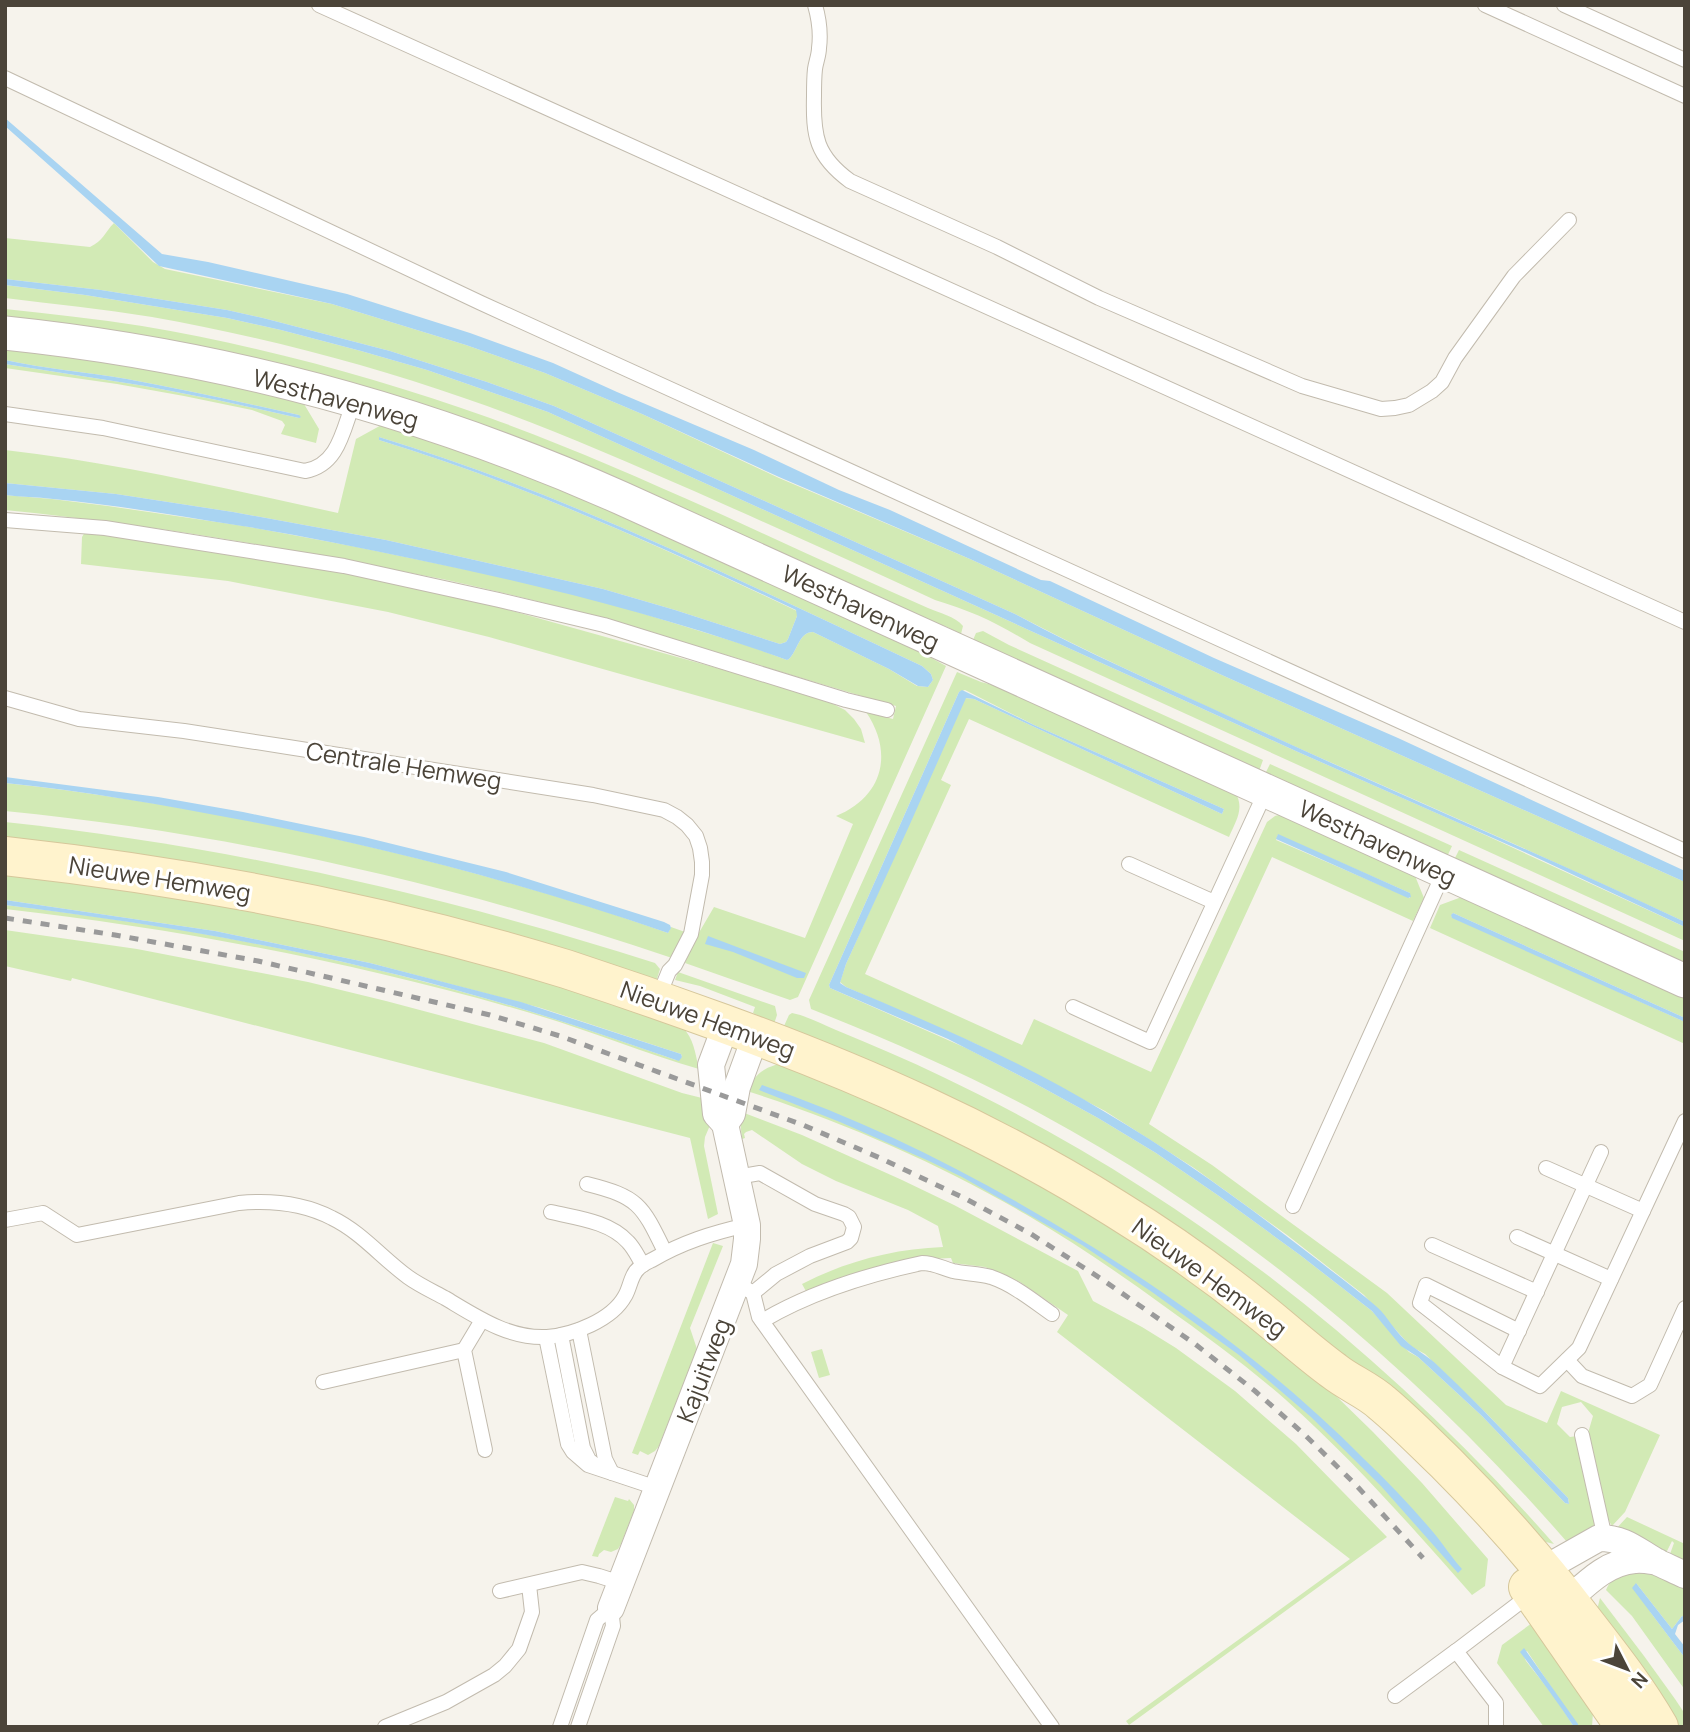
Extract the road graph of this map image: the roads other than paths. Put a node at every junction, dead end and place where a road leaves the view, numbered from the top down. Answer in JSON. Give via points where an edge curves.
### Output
{"nodes":[{"id":1,"x":318,"y":5,"type":"edge"},
{"id":2,"x":815,"y":5,"type":"edge"},
{"id":3,"x":1485,"y":5,"type":"edge"},
{"id":4,"x":1564,"y":5,"type":"edge"},
{"id":5,"x":1685,"y":60,"type":"edge"},
{"id":6,"x":5,"y":78,"type":"edge"},
{"id":7,"x":1685,"y":96,"type":"edge"},
{"id":8,"x":1569,"y":220,"type":"dead end"},
{"id":9,"x":5,"y":333,"type":"edge"},
{"id":10,"x":354,"y":401,"type":"junction"},
{"id":11,"x":5,"y":414,"type":"edge"},
{"id":12,"x":5,"y":520,"type":"edge"},
{"id":13,"x":1685,"y":621,"type":"edge"},
{"id":14,"x":5,"y":698,"type":"edge"},
{"id":15,"x":887,"y":710,"type":"dead end"},
{"id":16,"x":1266,"y":790,"type":"junction"},
{"id":17,"x":1685,"y":851,"type":"edge"},
{"id":18,"x":5,"y":856,"type":"edge"},
{"id":19,"x":1129,"y":864,"type":"dead end"},
{"id":20,"x":1444,"y":872,"type":"junction"},
{"id":21,"x":1214,"y":902,"type":"junction"},
{"id":22,"x":1685,"y":981,"type":"edge"},
{"id":23,"x":658,"y":999,"type":"junction"},
{"id":24,"x":1073,"y":1007,"type":"dead end"},
{"id":25,"x":741,"y":1030,"type":"junction"},
{"id":26,"x":1685,"y":1121,"type":"edge"},
{"id":27,"x":1601,"y":1152,"type":"dead end"},
{"id":28,"x":1546,"y":1168,"type":"dead end"},
{"id":29,"x":737,"y":1177,"type":"junction"},
{"id":30,"x":587,"y":1184,"type":"dead end"},
{"id":31,"x":1586,"y":1186,"type":"junction"},
{"id":32,"x":1293,"y":1206,"type":"dead end"},
{"id":33,"x":1643,"y":1211,"type":"junction"},
{"id":34,"x":551,"y":1212,"type":"dead end"},
{"id":35,"x":5,"y":1220,"type":"edge"},
{"id":36,"x":747,"y":1225,"type":"junction"},
{"id":37,"x":1517,"y":1237,"type":"dead end"},
{"id":38,"x":1432,"y":1245,"type":"dead end"},
{"id":39,"x":665,"y":1252,"type":"junction"},
{"id":40,"x":1555,"y":1254,"type":"junction"},
{"id":41,"x":643,"y":1265,"type":"junction"},
{"id":42,"x":1611,"y":1279,"type":"junction"},
{"id":43,"x":745,"y":1288,"type":"junction"},
{"id":44,"x":1537,"y":1292,"type":"junction"},
{"id":45,"x":1685,"y":1308,"type":"edge"},
{"id":46,"x":1052,"y":1314,"type":"dead end"},
{"id":47,"x":482,"y":1320,"type":"junction"},
{"id":48,"x":762,"y":1321,"type":"junction"},
{"id":49,"x":579,"y":1330,"type":"junction"},
{"id":50,"x":1519,"y":1331,"type":"junction"},
{"id":51,"x":553,"y":1336,"type":"junction"},
{"id":52,"x":464,"y":1350,"type":"junction"},
{"id":53,"x":1567,"y":1360,"type":"junction"},
{"id":54,"x":1502,"y":1367,"type":"junction"},
{"id":55,"x":323,"y":1382,"type":"dead end"},
{"id":56,"x":1582,"y":1435,"type":"dead end"},
{"id":57,"x":485,"y":1450,"type":"dead end"},
{"id":58,"x":604,"y":1470,"type":"junction"},
{"id":59,"x":657,"y":1488,"type":"junction"},
{"id":60,"x":1605,"y":1538,"type":"junction"},
{"id":61,"x":1658,"y":1562,"type":"junction"},
{"id":62,"x":1685,"y":1574,"type":"edge"},
{"id":63,"x":621,"y":1583,"type":"junction"},
{"id":64,"x":529,"y":1585,"type":"junction"},
{"id":65,"x":1548,"y":1587,"type":"junction"},
{"id":66,"x":500,"y":1591,"type":"dead end"},
{"id":67,"x":611,"y":1608,"type":"junction"},
{"id":68,"x":1456,"y":1651,"type":"junction"},
{"id":69,"x":1395,"y":1696,"type":"dead end"},
{"id":70,"x":1642,"y":1724,"type":"edge"},
{"id":71,"x":385,"y":1727,"type":"edge"},
{"id":72,"x":560,"y":1727,"type":"edge"},
{"id":73,"x":578,"y":1727,"type":"edge"},
{"id":74,"x":1052,"y":1727,"type":"edge"},
{"id":75,"x":1496,"y":1727,"type":"edge"}],
"edges":[{"from":1,"to":13,"type":"lane"},
{"from":2,"to":8,"type":"lane","via":[[820,33],[813,126],[823,153],[850,181],[998,247],[1099,299],[1302,386],[1381,409],[1409,405],[1442,382],[1514,276]]},
{"from":3,"to":7,"type":"lane"},
{"from":4,"to":5,"type":"lane"},
{"from":6,"to":17,"type":"lane","via":[[481,303]]},
{"from":9,"to":10,"type":"street","name":"Westhavenweg","via":[[190,361]]},
{"from":10,"to":11,"type":"lane","via":[[335,452],[323,466],[305,471],[103,428]]},
{"from":10,"to":16,"type":"street","name":"Westhavenweg","via":[[480,440],[575,477]]},
{"from":12,"to":15,"type":"lane","via":[[105,528],[357,568],[604,625]]},
{"from":14,"to":23,"type":"lane","name":"Centrale Hemweg","via":[[79,719],[249,740],[664,810],[696,836],[702,875],[691,934]]},
{"from":16,"to":20,"type":"street","name":"Westhavenweg"},
{"from":16,"to":21,"type":"lane"},
{"from":18,"to":23,"type":"main road","name":"Nieuwe Hemweg","via":[[134,872],[360,915],[527,958]]},
{"from":19,"to":21,"type":"lane"},
{"from":20,"to":22,"type":"street","name":"Westhavenweg"},
{"from":20,"to":32,"type":"lane"},
{"from":21,"to":24,"type":"lane","via":[[1150,1042]]},
{"from":23,"to":25,"type":"main road","name":"Nieuwe Hemweg"},
{"from":25,"to":29,"type":"street","name":"Kajuitweg","via":[[711,1065],[716,1114],[725,1124]]},
{"from":25,"to":65,"type":"main road","name":"Nieuwe Hemweg","via":[[845,1070],[978,1130],[1135,1221],[1215,1276],[1411,1429],[1474,1491]]},
{"from":26,"to":33,"type":"lane"},
{"from":27,"to":31,"type":"lane"},
{"from":28,"to":31,"type":"lane"},
{"from":29,"to":36,"type":"street","name":"Kajuitweg"},
{"from":29,"to":43,"type":"lane","via":[[760,1173],[815,1204],[844,1214],[855,1227],[847,1242]]},
{"from":30,"to":39,"type":"lane","via":[[637,1204]]},
{"from":31,"to":33,"type":"lane"},
{"from":31,"to":40,"type":"lane"},
{"from":33,"to":42,"type":"lane"},
{"from":34,"to":41,"type":"lane","via":[[616,1233]]},
{"from":35,"to":47,"type":"lane","via":[[43,1213],[77,1236],[239,1203],[299,1206],[348,1227],[409,1278]]},
{"from":36,"to":39,"type":"lane","via":[[711,1233]]},
{"from":36,"to":43,"type":"street","name":"Kajuitweg"},
{"from":37,"to":40,"type":"lane"},
{"from":38,"to":44,"type":"lane"},
{"from":39,"to":41,"type":"lane"},
{"from":40,"to":42,"type":"lane"},
{"from":40,"to":44,"type":"lane"},
{"from":41,"to":49,"type":"lane","via":[[625,1298]]},
{"from":42,"to":53,"type":"lane","via":[[1579,1348]]},
{"from":43,"to":48,"type":"lane"},
{"from":43,"to":59,"type":"street","name":"Kajuitweg"},
{"from":44,"to":50,"type":"lane"},
{"from":45,"to":53,"type":"lane","via":[[1650,1385],[1632,1396],[1582,1376]]},
{"from":46,"to":48,"type":"lane","via":[[997,1279],[922,1263],[853,1280]]},
{"from":47,"to":51,"type":"lane","via":[[509,1332]]},
{"from":47,"to":52,"type":"lane"},
{"from":48,"to":74,"type":"lane"},
{"from":49,"to":51,"type":"lane"},
{"from":49,"to":58,"type":"lane"},
{"from":50,"to":54,"type":"lane"},
{"from":50,"to":54,"type":"lane","via":[[1426,1285],[1420,1303]]},
{"from":51,"to":58,"type":"lane","via":[[568,1444],[580,1460]]},
{"from":52,"to":55,"type":"lane"},
{"from":52,"to":57,"type":"lane"},
{"from":53,"to":54,"type":"lane","via":[[1540,1386]]},
{"from":56,"to":60,"type":"lane"},
{"from":58,"to":59,"type":"lane"},
{"from":59,"to":63,"type":"street","name":"Kajuitweg"},
{"from":60,"to":61,"type":"street","via":[[1627,1543]]},
{"from":60,"to":65,"type":"street","via":[[1581,1547]]},
{"from":61,"to":62,"type":"street"},
{"from":61,"to":65,"type":"street","via":[[1638,1559],[1613,1566],[1590,1580]]},
{"from":63,"to":64,"type":"lane","via":[[582,1572]]},
{"from":63,"to":67,"type":"street","name":"Kajuitweg"},
{"from":64,"to":66,"type":"lane"},
{"from":64,"to":71,"type":"lane","via":[[532,1612],[519,1649],[505,1667],[446,1702]]},
{"from":65,"to":68,"type":"lane"},
{"from":65,"to":70,"type":"main road","name":"Nieuwe Hemweg","via":[[1634,1686]]},
{"from":67,"to":72,"type":"lane","via":[[597,1620]]},
{"from":67,"to":73,"type":"lane","via":[[613,1626]]},
{"from":68,"to":69,"type":"lane"},
{"from":68,"to":75,"type":"lane","via":[[1496,1703]]}]}
